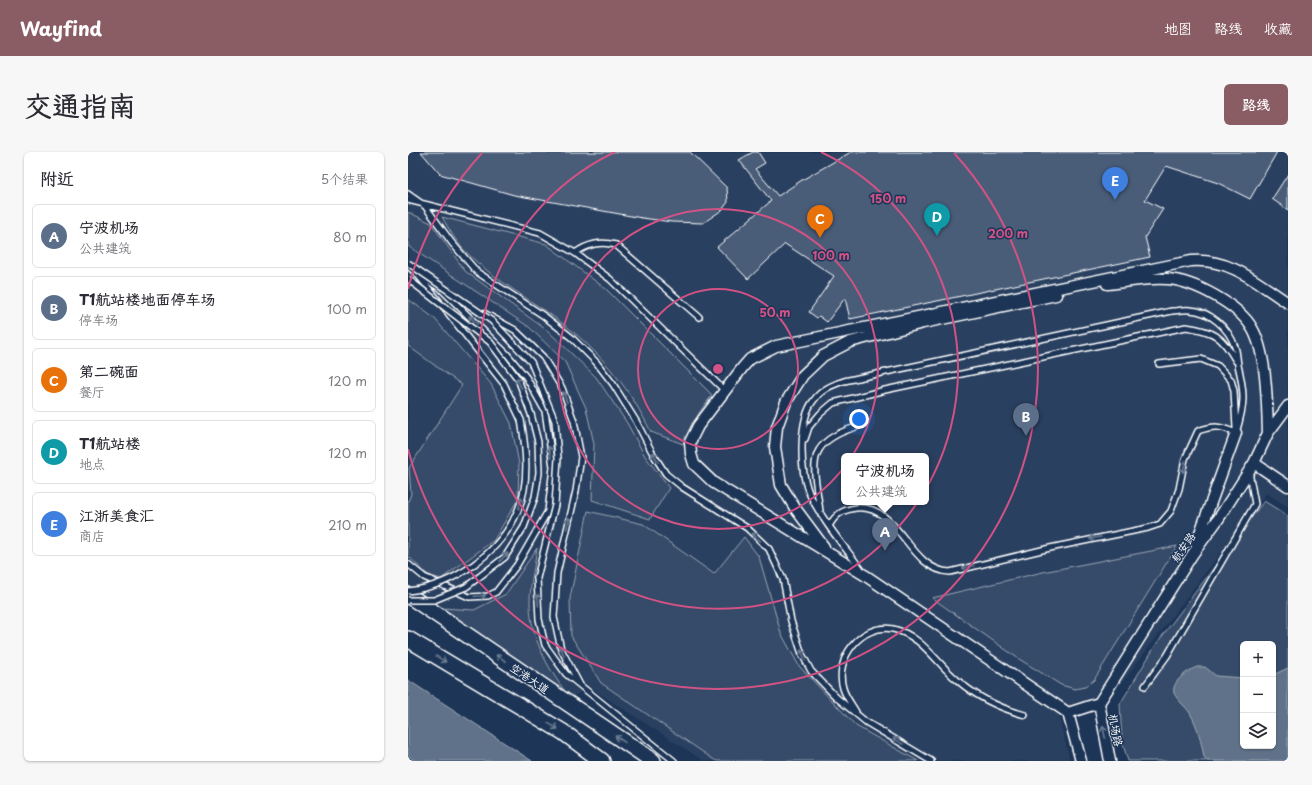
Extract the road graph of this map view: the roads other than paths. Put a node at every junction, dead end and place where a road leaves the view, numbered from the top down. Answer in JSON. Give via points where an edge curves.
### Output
{"nodes":[{"id":1,"x":408,"y":194,"type":"edge"},
{"id":2,"x":408,"y":200,"type":"edge"},
{"id":3,"x":425,"y":206,"type":"junction"},
{"id":4,"x":575,"y":253,"type":"junction"},
{"id":5,"x":408,"y":263,"type":"edge"},
{"id":6,"x":408,"y":266,"type":"edge"},
{"id":7,"x":417,"y":274,"type":"junction"},
{"id":8,"x":408,"y":278,"type":"edge"},
{"id":9,"x":440,"y":288,"type":"junction"},
{"id":10,"x":1288,"y":303,"type":"edge"},
{"id":11,"x":699,"y":317,"type":"dead end"},
{"id":12,"x":1159,"y":364,"type":"dead end"},
{"id":13,"x":1238,"y":364,"type":"junction"},
{"id":14,"x":724,"y":390,"type":"junction"},
{"id":15,"x":1288,"y":406,"type":"edge"},
{"id":16,"x":856,"y":427,"type":"dead end"},
{"id":17,"x":1236,"y":433,"type":"junction"},
{"id":18,"x":1268,"y":433,"type":"junction"},
{"id":19,"x":802,"y":445,"type":"junction"},
{"id":20,"x":1251,"y":467,"type":"junction"},
{"id":21,"x":1288,"y":486,"type":"edge"},
{"id":22,"x":821,"y":512,"type":"junction"},
{"id":23,"x":829,"y":526,"type":"junction"},
{"id":24,"x":827,"y":551,"type":"junction"},
{"id":25,"x":1192,"y":555,"type":"junction"},
{"id":26,"x":408,"y":564,"type":"edge"},
{"id":27,"x":866,"y":576,"type":"junction"},
{"id":28,"x":408,"y":591,"type":"edge"},
{"id":29,"x":408,"y":595,"type":"edge"},
{"id":30,"x":408,"y":600,"type":"edge"},
{"id":31,"x":408,"y":639,"type":"edge"},
{"id":32,"x":580,"y":685,"type":"junction"},
{"id":33,"x":1145,"y":686,"type":"dead end"},
{"id":34,"x":1099,"y":703,"type":"junction"},
{"id":35,"x":1068,"y":713,"type":"junction"},
{"id":36,"x":857,"y":715,"type":"junction"},
{"id":37,"x":1025,"y":715,"type":"dead end"},
{"id":38,"x":602,"y":761,"type":"edge"},
{"id":39,"x":653,"y":761,"type":"edge"},
{"id":40,"x":674,"y":761,"type":"edge"},
{"id":41,"x":931,"y":761,"type":"edge"},
{"id":42,"x":1081,"y":761,"type":"edge"},
{"id":43,"x":1110,"y":761,"type":"edge"}],
"edges":[{"from":1,"to":3,"type":"lane"},
{"from":2,"to":3,"type":"lane"},
{"from":3,"to":4,"type":"lane","via":[[540,233]]},
{"from":36,"to":3,"type":"lane","one_way":true,"via":[[837,698],[808,666],[791,621],[782,579],[769,549],[747,528],[666,474],[613,384],[596,362],[572,338],[544,316],[477,272]]},
{"from":4,"to":11,"type":"lane","via":[[585,246],[594,244],[616,244]]},
{"from":4,"to":14,"type":"lane","via":[[610,279]]},
{"from":32,"to":5,"type":"lane","one_way":true,"bridge":true,"via":[[566,674],[545,646],[539,618],[537,578],[555,505],[558,458],[556,421],[531,362],[492,320]]},
{"from":6,"to":7,"type":"lane"},
{"from":7,"to":9,"type":"lane"},
{"from":28,"to":7,"type":"lane","one_way":true,"bridge":true,"via":[[423,589],[452,579],[473,566],[500,541],[518,510],[526,476],[521,420],[504,384]]},
{"from":30,"to":8,"type":"lane","one_way":true,"bridge":true,"via":[[434,600],[466,587],[505,557],[524,527],[535,497],[539,473],[538,442],[518,379],[490,342]]},
{"from":26,"to":9,"type":"lane","one_way":true,"via":[[424,577],[469,597],[488,596],[496,592],[517,565],[548,511],[552,467],[545,411],[526,377],[508,354]]},
{"from":32,"to":9,"type":"lane","one_way":true,"via":[[561,649],[554,617],[558,573],[581,457],[574,421],[562,388],[543,356],[515,330]]},
{"from":10,"to":14,"type":"street","via":[[1226,265],[1215,261],[1191,261],[776,346],[750,359]]},
{"from":12,"to":17,"type":"lane","via":[[1201,359],[1218,366],[1231,380],[1234,391]]},
{"from":13,"to":17,"type":"lane","via":[[1244,395]]},
{"from":13,"to":19,"type":"lane","via":[[1221,338],[1212,333],[1186,327],[833,403],[809,427]]},
{"from":13,"to":19,"type":"lane","via":[[1235,347],[1218,321],[1191,310],[1172,311],[877,373],[826,387],[813,401],[805,417]]},
{"from":14,"to":24,"type":"street","via":[[698,426],[690,442],[694,464],[714,483]]},
{"from":15,"to":18,"type":"street","name":"航安路"},
{"from":16,"to":22,"type":"lane","via":[[836,433],[822,444],[816,457],[814,469]]},
{"from":17,"to":23,"type":"lane","one_way":true,"via":[[1220,426],[1198,431],[1185,459],[1171,512],[1160,524],[1148,528],[942,572],[912,549],[891,522],[881,514],[864,507],[836,514]]},
{"from":17,"to":25,"type":"street"},
{"from":18,"to":20,"type":"street","name":"航安路"},
{"from":18,"to":24,"type":"street","via":[[1261,349],[1252,328],[1241,315],[1203,289],[1169,279],[1094,286],[923,323],[850,342],[823,356],[803,375],[786,402],[777,427],[775,447],[781,485]]},
{"from":19,"to":22,"type":"lane","via":[[802,468],[810,496]]},
{"from":20,"to":21,"type":"street"},
{"from":20,"to":25,"type":"street","name":"航安路"},
{"from":20,"to":33,"type":"lane","via":[[1255,504],[1167,656]]},
{"from":22,"to":23,"type":"lane"},
{"from":23,"to":27,"type":"lane"},
{"from":24,"to":27,"type":"street"},
{"from":25,"to":34,"type":"street","name":"航安路"},
{"from":27,"to":35,"type":"street"},
{"from":39,"to":29,"type":"main road","name":"空港大道","one_way":true},
{"from":31,"to":38,"type":"main road","one_way":true,"via":[[563,732]]},
{"from":32,"to":40,"type":"lane"},
{"from":34,"to":35,"type":"street"},
{"from":43,"to":34,"type":"street","name":"机场路","one_way":true},
{"from":35,"to":42,"type":"street"},
{"from":36,"to":37,"type":"lane","via":[[843,688],[842,670],[845,658],[851,646],[864,635],[877,630],[891,629],[907,633],[922,644],[956,679],[978,696],[1010,712]]},
{"from":41,"to":36,"type":"lane","one_way":true}]}
